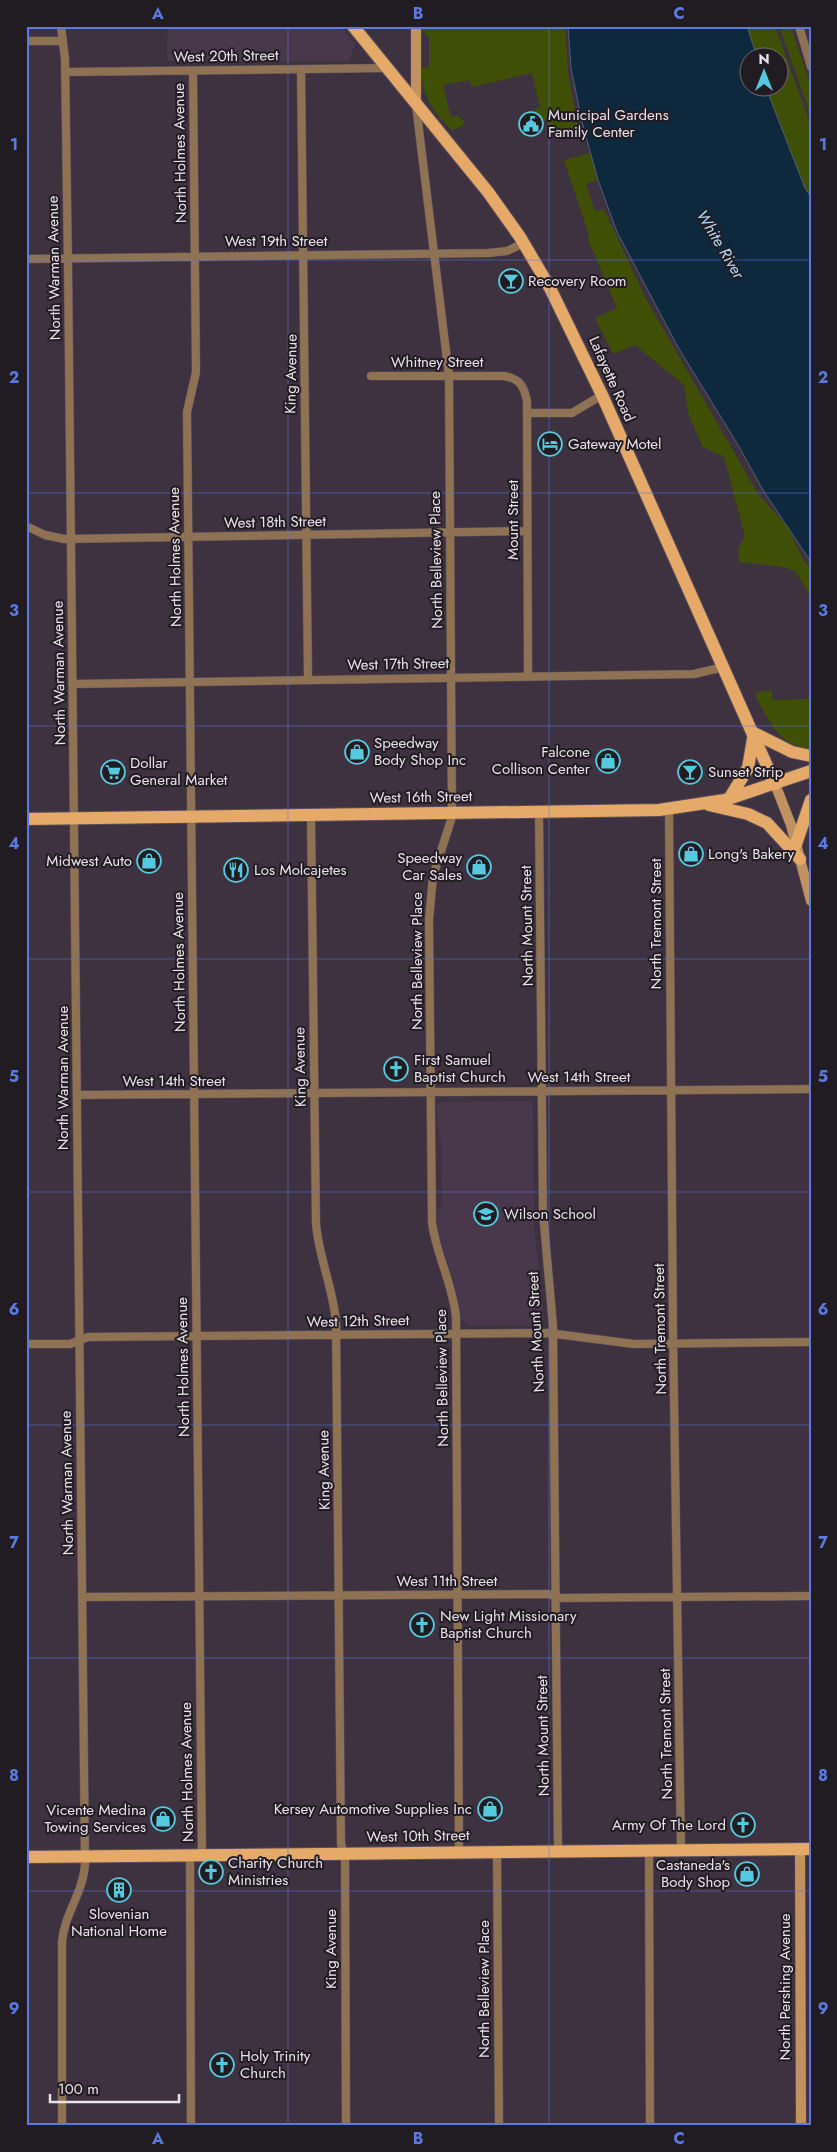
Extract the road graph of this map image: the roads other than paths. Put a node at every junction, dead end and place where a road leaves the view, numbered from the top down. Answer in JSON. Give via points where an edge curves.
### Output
{"nodes":[{"id":1,"x":61,"y":26,"type":"edge"},
{"id":2,"x":353,"y":26,"type":"edge"},
{"id":3,"x":416,"y":26,"type":"edge"},
{"id":4,"x":799,"y":26,"type":"edge"},
{"id":5,"x":26,"y":41,"type":"edge"},
{"id":6,"x":63,"y":41,"type":"junction"},
{"id":7,"x":811,"y":67,"type":"edge"},
{"id":8,"x":387,"y":68,"type":"junction"},
{"id":9,"x":301,"y":69,"type":"junction"},
{"id":10,"x":193,"y":71,"type":"junction"},
{"id":11,"x":65,"y":72,"type":"junction"},
{"id":12,"x":416,"y":103,"type":"junction"},
{"id":13,"x":524,"y":243,"type":"junction"},
{"id":14,"x":304,"y":254,"type":"junction"},
{"id":15,"x":434,"y":254,"type":"junction"},
{"id":16,"x":195,"y":256,"type":"junction"},
{"id":17,"x":26,"y":259,"type":"edge"},
{"id":18,"x":68,"y":259,"type":"junction"},
{"id":19,"x":371,"y":376,"type":"dead end"},
{"id":20,"x":448,"y":376,"type":"junction"},
{"id":21,"x":504,"y":376,"type":"joint"},
{"id":22,"x":602,"y":395,"type":"junction"},
{"id":23,"x":527,"y":413,"type":"junction"},
{"id":24,"x":26,"y":526,"type":"edge"},
{"id":25,"x":526,"y":531,"type":"junction"},
{"id":26,"x":449,"y":533,"type":"junction"},
{"id":27,"x":306,"y":535,"type":"junction"},
{"id":28,"x":188,"y":537,"type":"junction"},
{"id":29,"x":71,"y":538,"type":"junction"},
{"id":30,"x":724,"y":667,"type":"junction"},
{"id":31,"x":528,"y":676,"type":"junction"},
{"id":32,"x":451,"y":677,"type":"junction"},
{"id":33,"x":308,"y":680,"type":"junction"},
{"id":34,"x":190,"y":682,"type":"junction"},
{"id":35,"x":73,"y":684,"type":"junction"},
{"id":36,"x":754,"y":733,"type":"junction"},
{"id":37,"x":811,"y":756,"type":"edge"},
{"id":38,"x":811,"y":771,"type":"edge"},
{"id":39,"x":775,"y":784,"type":"junction"},
{"id":40,"x":729,"y":798,"type":"junction"},
{"id":41,"x":811,"y":800,"type":"edge"},
{"id":42,"x":704,"y":804,"type":"junction"},
{"id":43,"x":669,"y":809,"type":"junction"},
{"id":44,"x":539,"y":812,"type":"junction"},
{"id":45,"x":452,"y":813,"type":"junction"},
{"id":46,"x":311,"y":816,"type":"junction"},
{"id":47,"x":192,"y":817,"type":"junction"},
{"id":48,"x":74,"y":818,"type":"junction"},
{"id":49,"x":26,"y":819,"type":"edge"},
{"id":50,"x":796,"y":844,"type":"junction"},
{"id":51,"x":800,"y":860,"type":"junction"},
{"id":52,"x":811,"y":902,"type":"edge"},
{"id":53,"x":811,"y":1089,"type":"edge"},
{"id":54,"x":671,"y":1090,"type":"junction"},
{"id":55,"x":542,"y":1091,"type":"junction"},
{"id":56,"x":431,"y":1092,"type":"junction"},
{"id":57,"x":314,"y":1093,"type":"junction"},
{"id":58,"x":194,"y":1094,"type":"junction"},
{"id":59,"x":77,"y":1095,"type":"junction"},
{"id":60,"x":456,"y":1333,"type":"junction"},
{"id":61,"x":553,"y":1333,"type":"junction"},
{"id":62,"x":196,"y":1335,"type":"junction"},
{"id":63,"x":336,"y":1335,"type":"junction"},
{"id":64,"x":79,"y":1340,"type":"junction"},
{"id":65,"x":811,"y":1342,"type":"edge"},
{"id":66,"x":26,"y":1344,"type":"edge"},
{"id":67,"x":674,"y":1344,"type":"junction"},
{"id":68,"x":339,"y":1595,"type":"junction"},
{"id":69,"x":457,"y":1595,"type":"junction"},
{"id":70,"x":555,"y":1596,"type":"junction"},
{"id":71,"x":811,"y":1596,"type":"edge"},
{"id":72,"x":199,"y":1597,"type":"junction"},
{"id":73,"x":678,"y":1597,"type":"junction"},
{"id":74,"x":82,"y":1598,"type":"junction"},
{"id":75,"x":805,"y":1849,"type":"edge"},
{"id":76,"x":649,"y":1850,"type":"junction"},
{"id":77,"x":681,"y":1850,"type":"junction"},
{"id":78,"x":497,"y":1851,"type":"junction"},
{"id":79,"x":558,"y":1851,"type":"junction"},
{"id":80,"x":344,"y":1852,"type":"junction"},
{"id":81,"x":459,"y":1852,"type":"junction"},
{"id":82,"x":196,"y":1854,"type":"junction"},
{"id":83,"x":84,"y":1856,"type":"junction"},
{"id":84,"x":26,"y":1857,"type":"edge"},
{"id":85,"x":62,"y":2126,"type":"edge"},
{"id":86,"x":191,"y":2126,"type":"edge"},
{"id":87,"x":346,"y":2126,"type":"edge"},
{"id":88,"x":499,"y":2126,"type":"edge"},
{"id":89,"x":650,"y":2126,"type":"edge"},
{"id":90,"x":801,"y":2126,"type":"edge"}],
"edges":[{"from":1,"to":6,"type":"street","name":"North Warman Avenue"},
{"from":2,"to":8,"type":"main road","name":"Lafayette Road"},
{"from":3,"to":12,"type":"street"},
{"from":4,"to":7,"type":"street"},
{"from":5,"to":6,"type":"street"},
{"from":6,"to":11,"type":"street","name":"North Warman Avenue"},
{"from":8,"to":9,"type":"street","name":"West 20th Street"},
{"from":8,"to":12,"type":"main road","name":"Lafayette Road"},
{"from":9,"to":10,"type":"street","name":"West 20th Street"},
{"from":9,"to":14,"type":"street","name":"King Avenue"},
{"from":10,"to":11,"type":"street","name":"West 20th Street"},
{"from":10,"to":16,"type":"street","name":"North Holmes Avenue"},
{"from":11,"to":18,"type":"street","name":"North Warman Avenue"},
{"from":12,"to":13,"type":"main road","name":"Lafayette Road","via":[[488,192]]},
{"from":12,"to":15,"type":"street","name":"North Belleview Place"},
{"from":13,"to":15,"type":"street","name":"West 19th Street","via":[[502,252]]},
{"from":13,"to":22,"type":"main road","name":"Lafayette Road","via":[[557,300]]},
{"from":14,"to":15,"type":"street","name":"West 19th Street"},
{"from":14,"to":16,"type":"street","name":"West 19th Street"},
{"from":14,"to":27,"type":"street","name":"King Avenue"},
{"from":15,"to":20,"type":"street","name":"North Belleview Place"},
{"from":16,"to":18,"type":"street","name":"West 19th Street"},
{"from":16,"to":28,"type":"street","name":"North Holmes Avenue","via":[[196,372],[187,412]]},
{"from":17,"to":18,"type":"street","name":"West 19th Street"},
{"from":18,"to":29,"type":"street","name":"North Warman Avenue"},
{"from":19,"to":20,"type":"street","name":"Whitney Street"},
{"from":20,"to":21,"type":"street","name":"Whitney Street"},
{"from":20,"to":26,"type":"street","name":"North Belleview Place"},
{"from":21,"to":23,"type":"street","name":"Mount Street","via":[[513,378],[523,387]]},
{"from":22,"to":23,"type":"street","via":[[572,413]]},
{"from":22,"to":30,"type":"main road","name":"Lafayette Road"},
{"from":23,"to":25,"type":"street","name":"Mount Street"},
{"from":24,"to":29,"type":"street","name":"West 18th Street","via":[[48,536]]},
{"from":25,"to":26,"type":"street","name":"West 18th Street"},
{"from":25,"to":31,"type":"street","name":"Mount Street"},
{"from":26,"to":27,"type":"street","name":"West 18th Street"},
{"from":26,"to":32,"type":"street","name":"North Belleview Place"},
{"from":27,"to":28,"type":"street","name":"West 18th Street"},
{"from":27,"to":33,"type":"street","name":"King Avenue"},
{"from":28,"to":29,"type":"street","name":"West 18th Street"},
{"from":28,"to":34,"type":"street","name":"North Holmes Avenue"},
{"from":29,"to":35,"type":"street","name":"North Warman Avenue"},
{"from":30,"to":31,"type":"street","name":"West 17th Street","via":[[694,674]]},
{"from":30,"to":36,"type":"main road","name":"Lafayette Road"},
{"from":31,"to":32,"type":"street","name":"West 17th Street"},
{"from":32,"to":33,"type":"street","name":"West 17th Street"},
{"from":32,"to":45,"type":"street","name":"North Belleview Place"},
{"from":33,"to":34,"type":"street","name":"West 17th Street"},
{"from":34,"to":35,"type":"street","name":"West 17th Street"},
{"from":34,"to":47,"type":"street","name":"North Holmes Avenue"},
{"from":35,"to":48,"type":"street","name":"North Warman Avenue"},
{"from":36,"to":37,"type":"main road","via":[[791,751]]},
{"from":36,"to":39,"type":"main road","name":"Lafayette Road"},
{"from":36,"to":40,"type":"main road","via":[[748,768]]},
{"from":38,"to":39,"type":"main road","name":"West 16th Street"},
{"from":39,"to":40,"type":"main road","name":"West 16th Street"},
{"from":39,"to":50,"type":"street"},
{"from":40,"to":42,"type":"main road","name":"West 16th Street"},
{"from":41,"to":50,"type":"main road"},
{"from":42,"to":43,"type":"main road","name":"West 16th Street"},
{"from":42,"to":51,"type":"main road","via":[[748,814],[768,823]]},
{"from":43,"to":44,"type":"main road","name":"West 16th Street"},
{"from":43,"to":54,"type":"street","name":"North Tremont Street"},
{"from":44,"to":45,"type":"main road","name":"West 16th Street"},
{"from":44,"to":55,"type":"street","name":"North Mount Street"},
{"from":45,"to":46,"type":"main road","name":"West 16th Street"},
{"from":45,"to":56,"type":"street","name":"North Belleview Place","via":[[434,874],[429,904]]},
{"from":46,"to":47,"type":"main road","name":"West 16th Street"},
{"from":46,"to":57,"type":"street","name":"King Avenue"},
{"from":47,"to":48,"type":"main road","name":"West 16th Street"},
{"from":47,"to":58,"type":"street","name":"North Holmes Avenue"},
{"from":48,"to":49,"type":"main road","name":"West 16th Street"},
{"from":48,"to":59,"type":"street","name":"North Warman Avenue"},
{"from":50,"to":51,"type":"street"},
{"from":51,"to":52,"type":"street"},
{"from":53,"to":54,"type":"street","name":"West 14th Street"},
{"from":54,"to":55,"type":"street","name":"West 14th Street"},
{"from":54,"to":67,"type":"street","name":"North Tremont Street"},
{"from":55,"to":56,"type":"street","name":"West 14th Street"},
{"from":55,"to":61,"type":"street","name":"North Mount Street","via":[[544,1228]]},
{"from":56,"to":57,"type":"street","name":"West 14th Street"},
{"from":56,"to":60,"type":"street","name":"North Belleview Place","via":[[433,1230],[454,1300]]},
{"from":57,"to":58,"type":"street","name":"West 14th Street"},
{"from":57,"to":63,"type":"street","name":"King Avenue","via":[[316,1224],[333,1297]]},
{"from":58,"to":59,"type":"street","name":"West 14th Street"},
{"from":58,"to":62,"type":"street","name":"North Holmes Avenue"},
{"from":59,"to":64,"type":"street","name":"North Warman Avenue"},
{"from":60,"to":61,"type":"street","name":"West 12th Street"},
{"from":60,"to":63,"type":"street","name":"West 12th Street"},
{"from":60,"to":69,"type":"street","name":"North Belleview Place"},
{"from":61,"to":67,"type":"street","name":"West 12th Street","via":[[634,1344]]},
{"from":61,"to":70,"type":"street","name":"North Mount Street"},
{"from":62,"to":63,"type":"street","name":"West 12th Street"},
{"from":62,"to":64,"type":"street","name":"West 12th Street","via":[[88,1337]]},
{"from":62,"to":72,"type":"street","name":"North Holmes Avenue"},
{"from":63,"to":68,"type":"street","name":"King Avenue"},
{"from":64,"to":66,"type":"street","name":"West 12th Street","via":[[70,1344]]},
{"from":64,"to":74,"type":"street","name":"North Warman Avenue"},
{"from":65,"to":67,"type":"street","name":"West 12th Street"},
{"from":67,"to":73,"type":"street","name":"North Tremont Street"},
{"from":68,"to":69,"type":"street","name":"West 11th Street"},
{"from":68,"to":72,"type":"street","name":"West 11th Street"},
{"from":68,"to":80,"type":"street","name":"King Avenue","via":[[341,1844]]},
{"from":69,"to":70,"type":"street","name":"West 11th Street"},
{"from":69,"to":81,"type":"street","name":"North Belleview Place"},
{"from":70,"to":73,"type":"street","name":"West 11th Street"},
{"from":70,"to":79,"type":"street","name":"North Mount Street"},
{"from":71,"to":73,"type":"street","name":"West 11th Street"},
{"from":72,"to":74,"type":"street","name":"West 11th Street"},
{"from":72,"to":82,"type":"street","name":"North Holmes Avenue"},
{"from":73,"to":77,"type":"street","name":"North Tremont Street"},
{"from":74,"to":83,"type":"street","name":"North Warman Avenue"},
{"from":75,"to":77,"type":"main road","name":"West 10th Street"},
{"from":75,"to":90,"type":"street","name":"North Pershing Avenue"},
{"from":76,"to":77,"type":"main road","name":"West 10th Street"},
{"from":76,"to":79,"type":"main road","name":"West 10th Street"},
{"from":76,"to":89,"type":"street"},
{"from":78,"to":79,"type":"main road","name":"West 10th Street"},
{"from":78,"to":81,"type":"main road","name":"West 10th Street"},
{"from":78,"to":88,"type":"street","name":"North Belleview Place"},
{"from":80,"to":81,"type":"main road","name":"West 10th Street"},
{"from":80,"to":82,"type":"main road","name":"West 10th Street"},
{"from":80,"to":87,"type":"street","name":"King Avenue"},
{"from":82,"to":83,"type":"main road","name":"West 10th Street"},
{"from":82,"to":86,"type":"street","name":"North Holmes Avenue"},
{"from":83,"to":84,"type":"main road","name":"West 10th Street"},
{"from":83,"to":85,"type":"street","name":"North Warman Avenue","via":[[81,1888],[65,1924],[62,1942]]}]}
